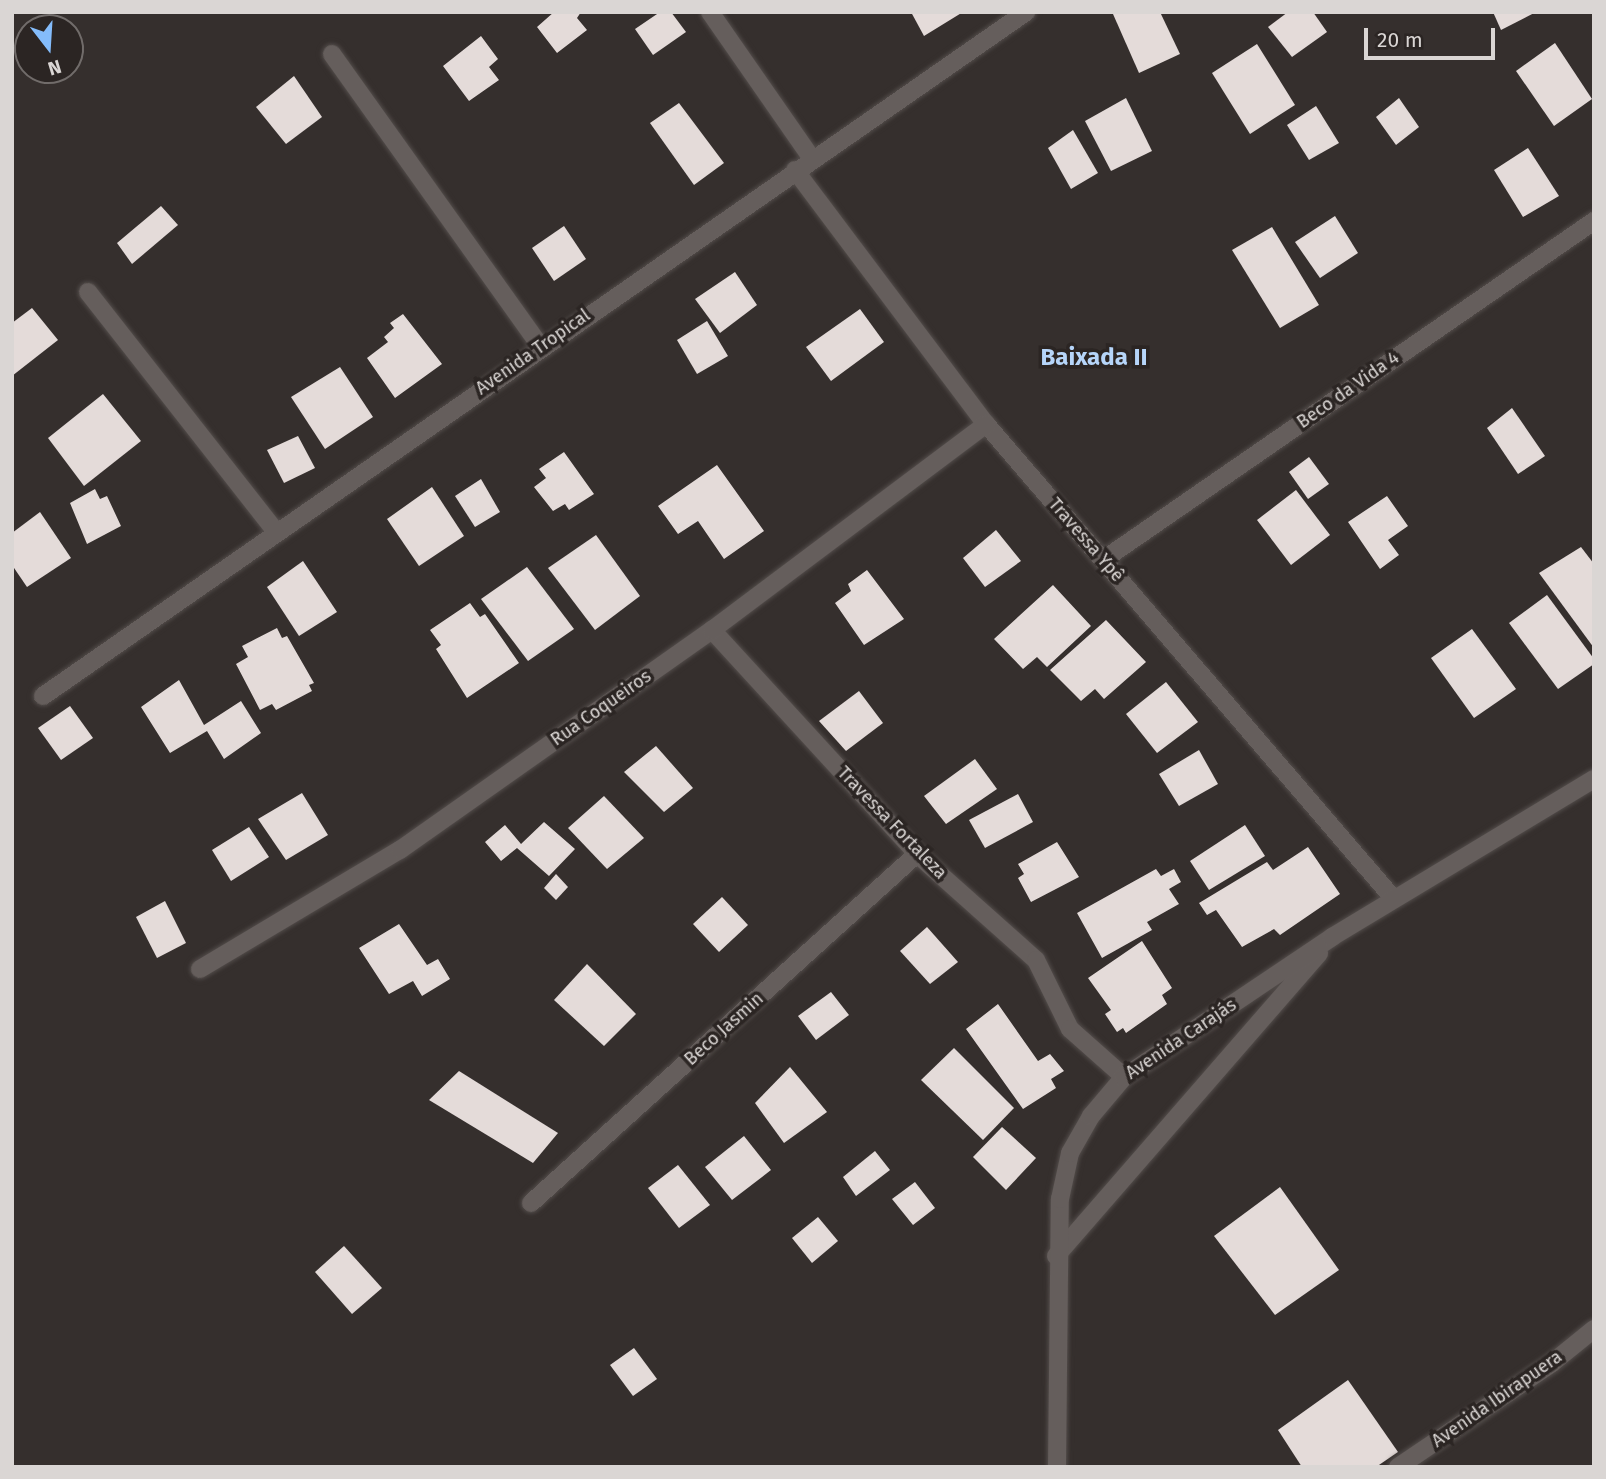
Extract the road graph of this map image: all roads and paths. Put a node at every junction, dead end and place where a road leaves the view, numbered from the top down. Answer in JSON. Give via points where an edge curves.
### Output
{"nodes":[{"id":1,"x":710,"y":12,"type":"edge"},
{"id":2,"x":1026,"y":12,"type":"edge"},
{"id":3,"x":332,"y":54,"type":"dead end"},
{"id":4,"x":812,"y":159,"type":"junction"},
{"id":5,"x":795,"y":170,"type":"junction"},
{"id":6,"x":1594,"y":221,"type":"edge"},
{"id":7,"x":88,"y":292,"type":"dead end"},
{"id":8,"x":541,"y":347,"type":"junction"},
{"id":9,"x":986,"y":424,"type":"junction"},
{"id":10,"x":277,"y":533,"type":"junction"},
{"id":11,"x":1103,"y":560,"type":"junction"},
{"id":12,"x":712,"y":630,"type":"junction"},
{"id":13,"x":43,"y":696,"type":"dead end"},
{"id":14,"x":1594,"y":779,"type":"edge"},
{"id":15,"x":917,"y":855,"type":"junction"},
{"id":16,"x":1393,"y":898,"type":"junction"},
{"id":17,"x":1332,"y":937,"type":"junction"},
{"id":18,"x":200,"y":969,"type":"dead end"},
{"id":19,"x":1124,"y":1077,"type":"junction"},
{"id":20,"x":531,"y":1203,"type":"dead end"},
{"id":21,"x":1056,"y":1256,"type":"junction"},
{"id":22,"x":1594,"y":1329,"type":"edge"},
{"id":23,"x":1056,"y":1467,"type":"edge"},
{"id":24,"x":1398,"y":1467,"type":"edge"}],
"edges":[{"from":1,"to":4,"type":"street"},
{"from":2,"to":4,"type":"street","name":"Avenida Tropical"},
{"from":3,"to":8,"type":"street"},
{"from":4,"to":5,"type":"street","name":"Avenida Tropical"},
{"from":5,"to":8,"type":"street","name":"Avenida Tropical"},
{"from":5,"to":9,"type":"street","name":"Travessa Ypê"},
{"from":6,"to":11,"type":"street","name":"Beco da Vida 4"},
{"from":7,"to":10,"type":"street"},
{"from":8,"to":10,"type":"street","name":"Avenida Tropical"},
{"from":9,"to":11,"type":"street","name":"Travessa Ypê"},
{"from":9,"to":12,"type":"street","name":"Rua Coqueiros"},
{"from":10,"to":13,"type":"street","name":"Avenida Tropical"},
{"from":11,"to":16,"type":"street","name":"Travessa Ypê"},
{"from":12,"to":15,"type":"street","name":"Travessa Fortaleza"},
{"from":12,"to":18,"type":"street","name":"Rua Coqueiros","via":[[400,850]]},
{"from":14,"to":16,"type":"street","name":"Avenida Carajás"},
{"from":15,"to":19,"type":"street","name":"Travessa Fortaleza","via":[[1036,960],[1070,1030]]},
{"from":15,"to":20,"type":"street","name":"Beco Jasmin"},
{"from":16,"to":17,"type":"street","name":"Avenida Carajás"},
{"from":17,"to":19,"type":"street","name":"Avenida Carajás"},
{"from":17,"to":21,"type":"street","name":"Avenida Carajás"},
{"from":19,"to":21,"type":"street","name":"Avenida Carajás","via":[[1091,1116],[1070,1153],[1060,1199]]},
{"from":21,"to":23,"type":"street","name":"Avenida Carajás"},
{"from":22,"to":24,"type":"street","name":"Avenida Ibirapuera","via":[[1552,1363]]}]}
